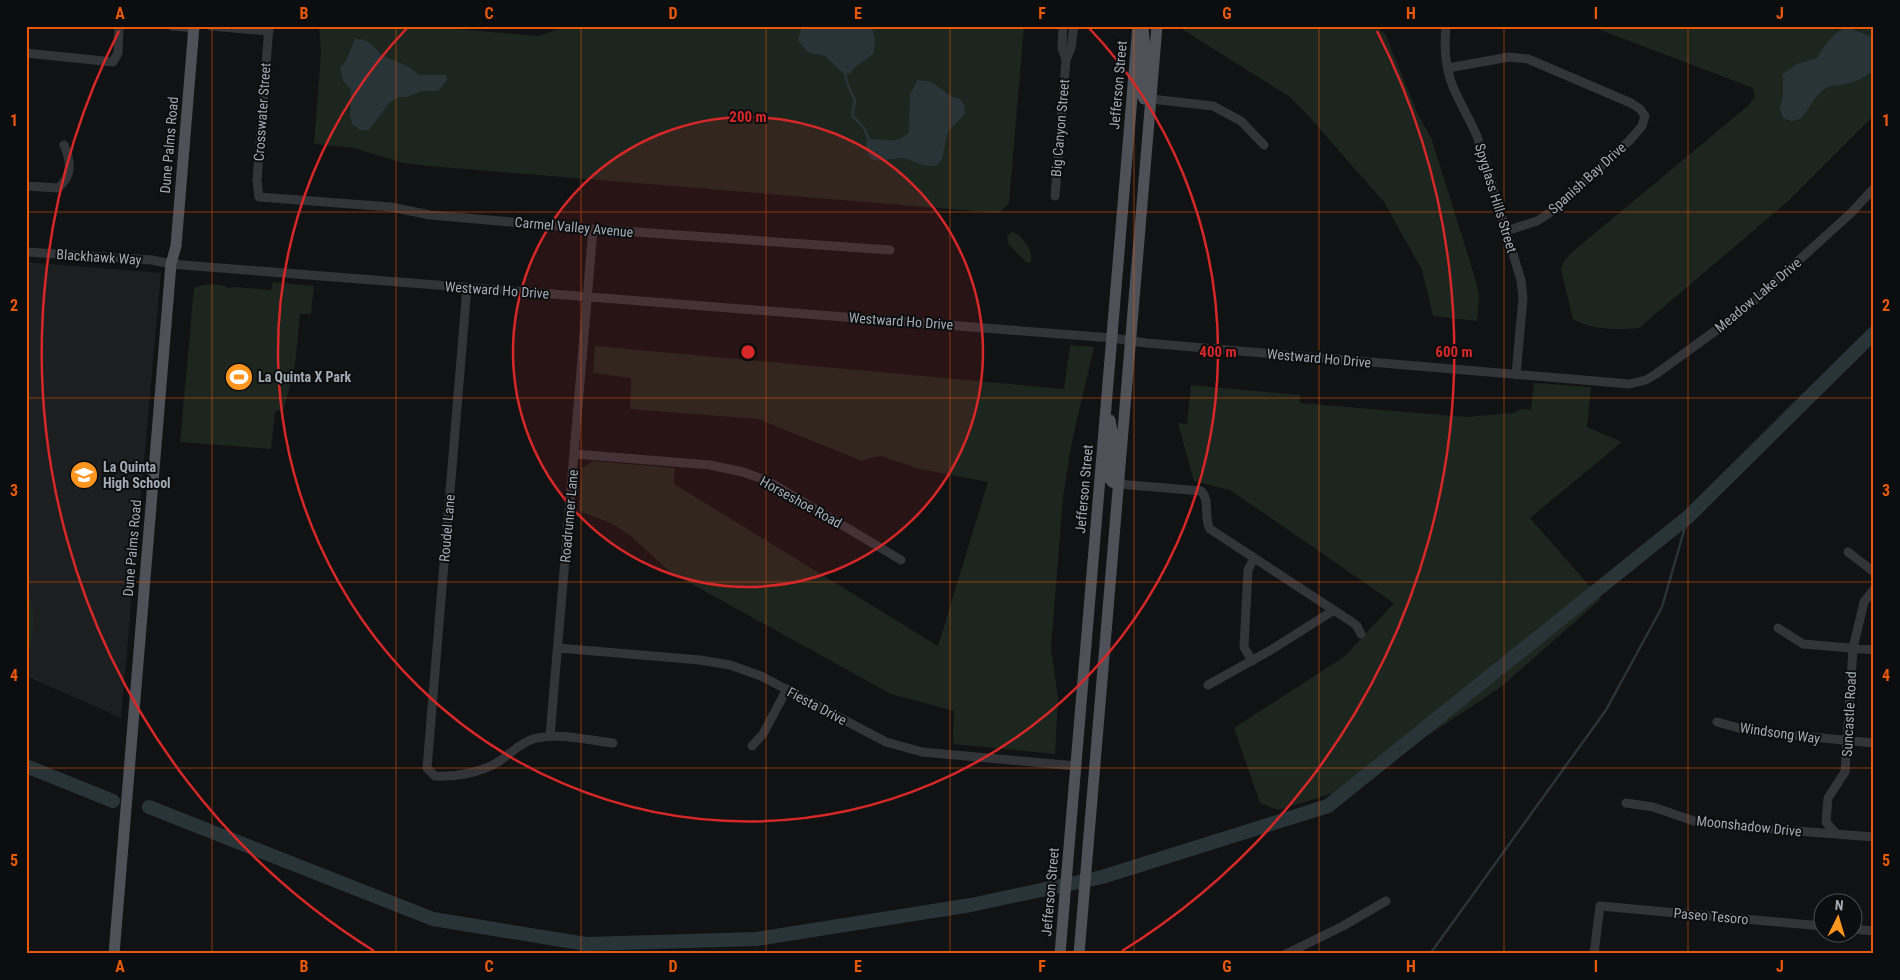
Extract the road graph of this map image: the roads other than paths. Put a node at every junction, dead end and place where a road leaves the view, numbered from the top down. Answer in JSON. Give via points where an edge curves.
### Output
{"nodes":[{"id":1,"x":120,"y":26,"type":"edge"},
{"id":2,"x":172,"y":26,"type":"edge"},
{"id":3,"x":211,"y":26,"type":"edge"},
{"id":4,"x":1063,"y":26,"type":"edge"},
{"id":5,"x":1074,"y":26,"type":"edge"},
{"id":6,"x":1138,"y":26,"type":"edge"},
{"id":7,"x":1143,"y":26,"type":"edge"},
{"id":8,"x":1157,"y":26,"type":"edge"},
{"id":9,"x":1446,"y":26,"type":"edge"},
{"id":10,"x":194,"y":27,"type":"edge"},
{"id":11,"x":269,"y":28,"type":"edge"},
{"id":12,"x":26,"y":53,"type":"edge"},
{"id":13,"x":1066,"y":60,"type":"junction"},
{"id":14,"x":1448,"y":68,"type":"junction"},
{"id":15,"x":1150,"y":99,"type":"junction"},
{"id":16,"x":64,"y":145,"type":"dead end"},
{"id":17,"x":1264,"y":145,"type":"dead end"},
{"id":18,"x":26,"y":186,"type":"edge"},
{"id":19,"x":1874,"y":188,"type":"edge"},
{"id":20,"x":1055,"y":196,"type":"dead end"},
{"id":21,"x":260,"y":197,"type":"joint"},
{"id":22,"x":593,"y":229,"type":"junction"},
{"id":23,"x":1506,"y":231,"type":"junction"},
{"id":24,"x":890,"y":250,"type":"dead end"},
{"id":25,"x":26,"y":252,"type":"edge"},
{"id":26,"x":172,"y":264,"type":"junction"},
{"id":27,"x":467,"y":287,"type":"junction"},
{"id":28,"x":588,"y":297,"type":"junction"},
{"id":29,"x":1112,"y":338,"type":"junction"},
{"id":30,"x":1131,"y":340,"type":"junction"},
{"id":31,"x":1516,"y":375,"type":"junction"},
{"id":32,"x":1630,"y":384,"type":"joint"},
{"id":33,"x":1107,"y":401,"type":"junction"},
{"id":34,"x":574,"y":454,"type":"junction"},
{"id":35,"x":1118,"y":484,"type":"junction"},
{"id":36,"x":1848,"y":552,"type":"dead end"},
{"id":37,"x":1254,"y":558,"type":"junction"},
{"id":38,"x":901,"y":560,"type":"dead end"},
{"id":39,"x":1874,"y":572,"type":"edge"},
{"id":40,"x":1874,"y":589,"type":"edge"},
{"id":41,"x":1334,"y":610,"type":"junction"},
{"id":42,"x":1778,"y":628,"type":"dead end"},
{"id":43,"x":1361,"y":634,"type":"dead end"},
{"id":44,"x":558,"y":648,"type":"junction"},
{"id":45,"x":1853,"y":648,"type":"junction"},
{"id":46,"x":1874,"y":650,"type":"edge"},
{"id":47,"x":1252,"y":661,"type":"junction"},
{"id":48,"x":1208,"y":685,"type":"dead end"},
{"id":49,"x":787,"y":689,"type":"junction"},
{"id":50,"x":1717,"y":722,"type":"dead end"},
{"id":51,"x":550,"y":736,"type":"junction"},
{"id":52,"x":1848,"y":741,"type":"junction"},
{"id":53,"x":613,"y":743,"type":"dead end"},
{"id":54,"x":1874,"y":743,"type":"edge"},
{"id":55,"x":752,"y":746,"type":"dead end"},
{"id":56,"x":1076,"y":766,"type":"junction"},
{"id":57,"x":1626,"y":803,"type":"dead end"},
{"id":58,"x":1836,"y":834,"type":"junction"},
{"id":59,"x":1874,"y":837,"type":"edge"},
{"id":60,"x":1386,"y":901,"type":"dead end"},
{"id":61,"x":1812,"y":925,"type":"edge"},
{"id":62,"x":1301,"y":951,"type":"edge"},
{"id":63,"x":114,"y":954,"type":"edge"},
{"id":64,"x":1060,"y":954,"type":"edge"},
{"id":65,"x":1079,"y":954,"type":"edge"},
{"id":66,"x":1286,"y":954,"type":"edge"},
{"id":67,"x":1594,"y":954,"type":"edge"}],
"edges":[{"from":1,"to":12,"type":"street","via":[[116,59],[108,63]]},
{"from":2,"to":10,"type":"street"},
{"from":3,"to":11,"type":"street"},
{"from":4,"to":13,"type":"street","name":"Big Canyon Street","via":[[1062,48]]},
{"from":5,"to":13,"type":"street","name":"Big Canyon Street","via":[[1072,48]]},
{"from":6,"to":29,"type":"main road","name":"Jefferson Street"},
{"from":7,"to":15,"type":"main road","via":[[1142,95],[1144,99]]},
{"from":8,"to":15,"type":"main road"},
{"from":9,"to":14,"type":"street","name":"Spyglass Hills Street"},
{"from":10,"to":26,"type":"main road","name":"Dune Palms Road"},
{"from":11,"to":21,"type":"street","name":"Crosswater Street","via":[[257,181]]},
{"from":13,"to":20,"type":"street","name":"Big Canyon Street"},
{"from":14,"to":23,"type":"street","name":"Spyglass Hills Street","via":[[1453,87],[1477,136]]},
{"from":14,"to":23,"type":"street","name":"Spanish Bay Drive","via":[[1509,57],[1528,60],[1631,103],[1645,116],[1629,141],[1548,214]]},
{"from":15,"to":17,"type":"street","via":[[1213,106],[1241,121]]},
{"from":15,"to":30,"type":"main road"},
{"from":16,"to":18,"type":"street","via":[[69,157],[66,182],[58,188]]},
{"from":19,"to":32,"type":"street","name":"Meadow Lake Drive","via":[[1744,310],[1656,374]]},
{"from":21,"to":22,"type":"street","name":"Carmel Valley Avenue","via":[[391,207],[430,215]]},
{"from":22,"to":24,"type":"street","name":"Carmel Valley Avenue"},
{"from":22,"to":28,"type":"street","name":"Roadrunner Lane"},
{"from":23,"to":31,"type":"street","name":"Spyglass Hills Street","via":[[1523,298]]},
{"from":25,"to":26,"type":"street","name":"Blackhawk Way"},
{"from":26,"to":27,"type":"street","name":"Westward Ho Drive"},
{"from":26,"to":63,"type":"main road","name":"Dune Palms Road"},
{"from":27,"to":28,"type":"street","name":"Westward Ho Drive"},
{"from":27,"to":51,"type":"street","name":"Roudel Lane","via":[[427,768],[435,776],[474,773],[497,763],[531,739]]},
{"from":28,"to":29,"type":"street","name":"Westward Ho Drive"},
{"from":28,"to":34,"type":"street","name":"Roadrunner Lane"},
{"from":29,"to":30,"type":"street","name":"Westward Ho Drive"},
{"from":29,"to":33,"type":"main road","name":"Jefferson Street"},
{"from":30,"to":31,"type":"street","name":"Westward Ho Drive"},
{"from":30,"to":35,"type":"main road"},
{"from":31,"to":32,"type":"street","name":"Westward Ho Drive"},
{"from":33,"to":35,"type":"main road","via":[[1113,436],[1109,478]]},
{"from":33,"to":56,"type":"main road","name":"Jefferson Street"},
{"from":34,"to":38,"type":"street","name":"Horseshoe Road","via":[[710,465],[743,472],[768,481]]},
{"from":34,"to":44,"type":"street","name":"Roadrunner Lane"},
{"from":35,"to":37,"type":"street","via":[[1200,491],[1206,501],[1210,529]]},
{"from":35,"to":65,"type":"main road"},
{"from":36,"to":39,"type":"street"},
{"from":37,"to":41,"type":"street"},
{"from":37,"to":47,"type":"street","via":[[1248,570],[1244,647]]},
{"from":40,"to":45,"type":"street","name":"Suncastle Road","via":[[1864,602]]},
{"from":41,"to":43,"type":"street","via":[[1357,626]]},
{"from":41,"to":47,"type":"street"},
{"from":42,"to":45,"type":"street","via":[[1803,644]]},
{"from":44,"to":49,"type":"street","name":"Fiesta Drive","via":[[730,665]]},
{"from":44,"to":51,"type":"street","name":"Roadrunner Lane"},
{"from":45,"to":46,"type":"street"},
{"from":45,"to":52,"type":"street","name":"Suncastle Road"},
{"from":47,"to":48,"type":"street"},
{"from":49,"to":55,"type":"street","via":[[763,734]]},
{"from":49,"to":56,"type":"street","name":"Fiesta Drive","via":[[886,742],[958,756]]},
{"from":50,"to":52,"type":"street","name":"Windsong Way","via":[[1750,731]]},
{"from":51,"to":53,"type":"street"},
{"from":52,"to":54,"type":"street","name":"Windsong Way"},
{"from":52,"to":58,"type":"street","name":"Suncastle Road","via":[[1845,772],[1828,798],[1826,822]]},
{"from":56,"to":64,"type":"main road","name":"Jefferson Street"},
{"from":57,"to":58,"type":"street","name":"Moonshadow Drive","via":[[1720,825]]},
{"from":58,"to":59,"type":"street","name":"Moonshadow Drive"},
{"from":60,"to":62,"type":"street"},
{"from":61,"to":67,"type":"street","name":"Paseo Tesoro","via":[[1600,906]]},
{"from":62,"to":66,"type":"street"}]}
